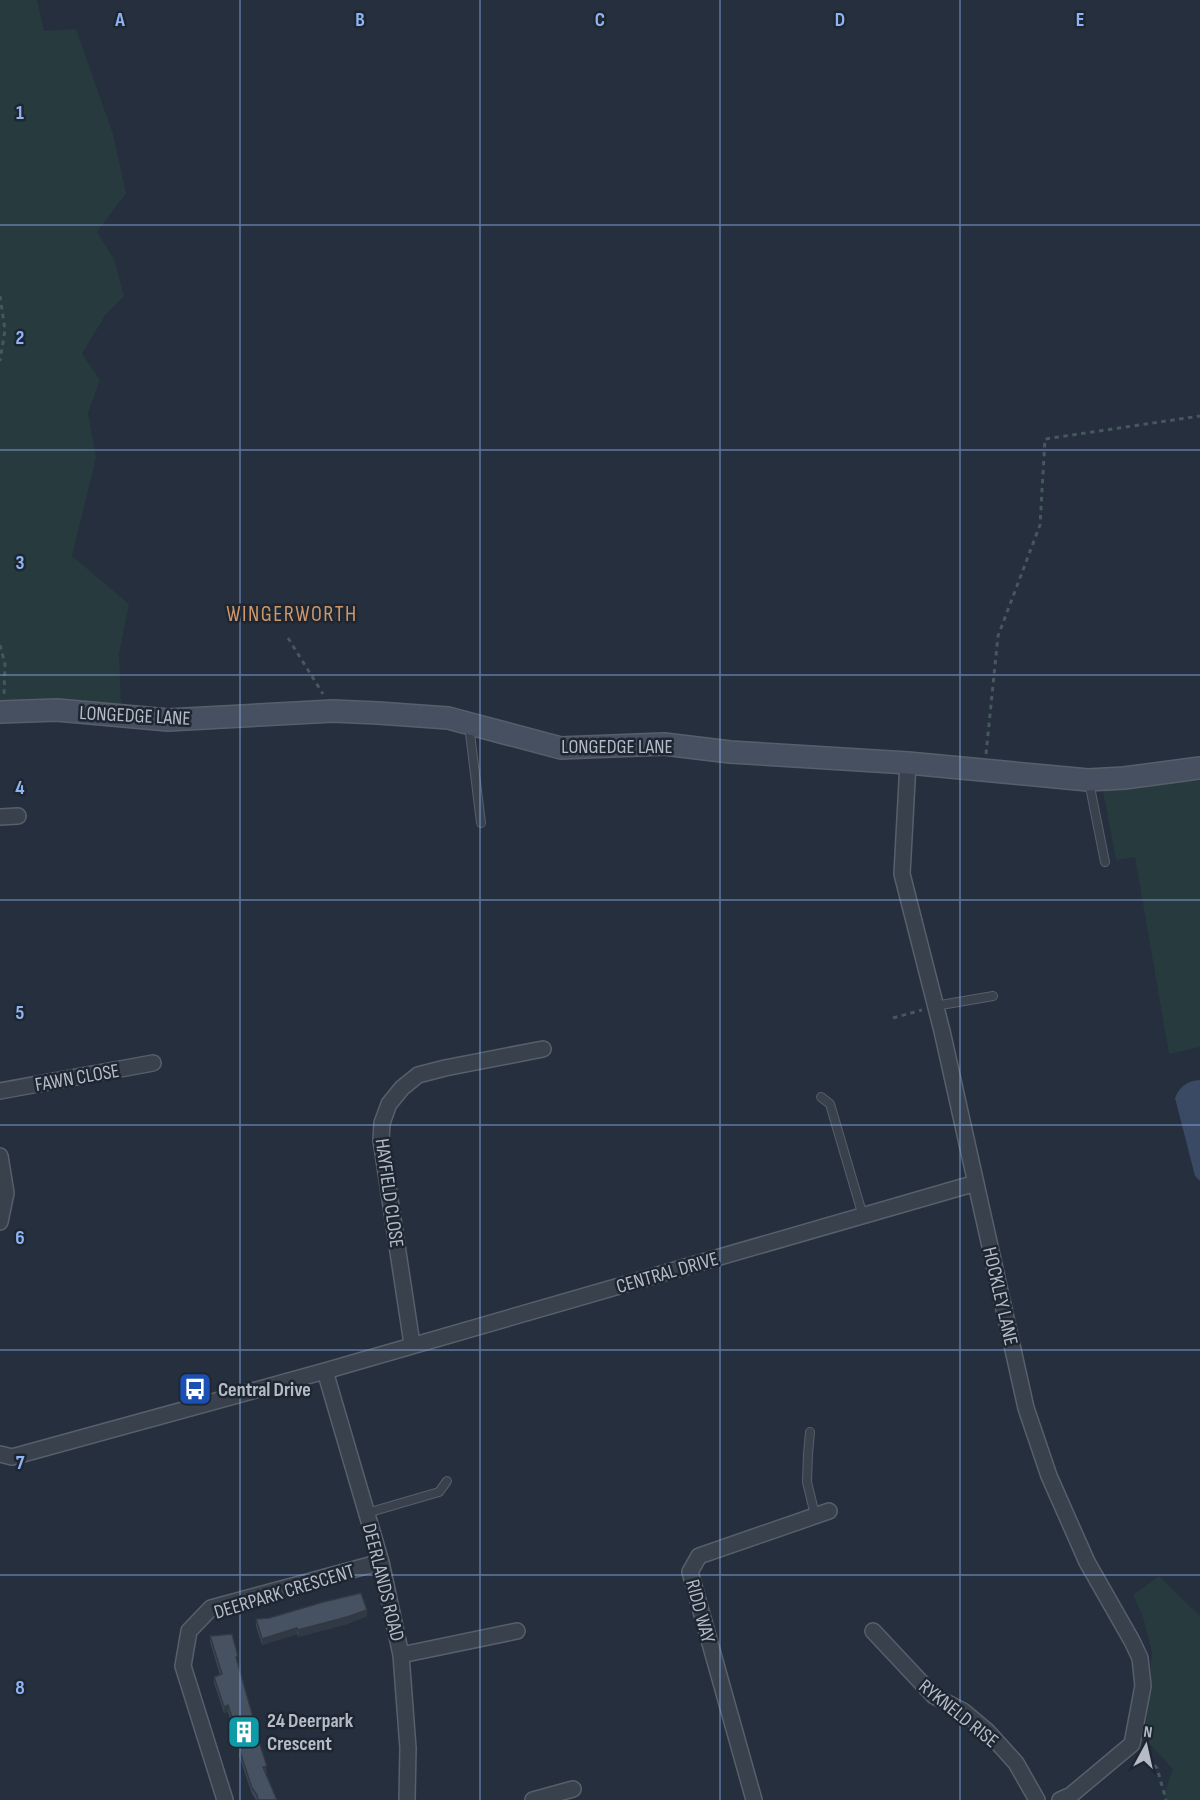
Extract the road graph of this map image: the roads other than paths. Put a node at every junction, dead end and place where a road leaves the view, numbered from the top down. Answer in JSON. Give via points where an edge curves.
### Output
{"nodes":[{"id":1,"x":1,"y":712,"type":"edge"},
{"id":2,"x":469,"y":724,"type":"junction"},
{"id":3,"x":908,"y":763,"type":"junction"},
{"id":4,"x":1200,"y":768,"type":"edge"},
{"id":5,"x":1088,"y":780,"type":"junction"},
{"id":6,"x":18,"y":816,"type":"dead end"},
{"id":7,"x":0,"y":817,"type":"edge"},
{"id":8,"x":481,"y":822,"type":"dead end"},
{"id":9,"x":1105,"y":862,"type":"dead end"},
{"id":10,"x":993,"y":996,"type":"dead end"},
{"id":11,"x":935,"y":1006,"type":"junction"},
{"id":12,"x":543,"y":1049,"type":"dead end"},
{"id":13,"x":153,"y":1063,"type":"dead end"},
{"id":14,"x":0,"y":1091,"type":"edge"},
{"id":15,"x":821,"y":1097,"type":"dead end"},
{"id":16,"x":0,"y":1156,"type":"edge"},
{"id":17,"x":976,"y":1183,"type":"junction"},
{"id":18,"x":863,"y":1216,"type":"junction"},
{"id":19,"x":0,"y":1222,"type":"edge"},
{"id":20,"x":412,"y":1344,"type":"junction"},
{"id":21,"x":325,"y":1371,"type":"junction"},
{"id":22,"x":810,"y":1432,"type":"dead end"},
{"id":23,"x":6,"y":1456,"type":"edge"},
{"id":24,"x":447,"y":1481,"type":"dead end"},
{"id":25,"x":367,"y":1513,"type":"junction"},
{"id":26,"x":822,"y":1513,"type":"joint"},
{"id":27,"x":381,"y":1562,"type":"junction"},
{"id":28,"x":517,"y":1630,"type":"dead end"},
{"id":29,"x":873,"y":1631,"type":"dead end"},
{"id":30,"x":401,"y":1654,"type":"junction"},
{"id":31,"x":573,"y":1789,"type":"dead end"},
{"id":32,"x":225,"y":1800,"type":"edge"},
{"id":33,"x":407,"y":1800,"type":"edge"},
{"id":34,"x":533,"y":1800,"type":"edge"},
{"id":35,"x":754,"y":1800,"type":"edge"},
{"id":36,"x":1037,"y":1800,"type":"edge"},
{"id":37,"x":1060,"y":1800,"type":"edge"}],
"edges":[{"from":1,"to":2,"type":"street","name":"LONGEDGE LANE","via":[[57,710],[168,720],[333,711],[448,718]]},
{"from":2,"to":3,"type":"street","name":"LONGEDGE LANE","via":[[561,748],[664,744]]},
{"from":2,"to":8,"type":"lane"},
{"from":3,"to":5,"type":"street","name":"LONGEDGE LANE"},
{"from":3,"to":11,"type":"street","name":"HOCKLEY LANE","via":[[902,874]]},
{"from":4,"to":5,"type":"street","name":"LONGEDGE LANE"},
{"from":5,"to":9,"type":"lane"},
{"from":6,"to":7,"type":"street"},
{"from":10,"to":11,"type":"lane"},
{"from":11,"to":17,"type":"street","name":"HOCKLEY LANE"},
{"from":12,"to":20,"type":"street","name":"HAYFIELD CLOSE","via":[[418,1075],[389,1104],[381,1140]]},
{"from":13,"to":14,"type":"street","name":"FAWN CLOSE"},
{"from":15,"to":18,"type":"lane","via":[[830,1104]]},
{"from":16,"to":19,"type":"street","via":[[6,1193]]},
{"from":17,"to":18,"type":"street","name":"CENTRAL DRIVE"},
{"from":17,"to":37,"type":"street","name":"HOCKLEY LANE","via":[[1026,1408],[1049,1476],[1087,1562],[1140,1658],[1143,1686],[1132,1743]]},
{"from":18,"to":20,"type":"street","name":"CENTRAL DRIVE"},
{"from":20,"to":21,"type":"street","name":"CENTRAL DRIVE"},
{"from":21,"to":23,"type":"street","name":"CENTRAL DRIVE"},
{"from":21,"to":25,"type":"street","name":"DEERLANDS ROAD"},
{"from":22,"to":26,"type":"lane","via":[[807,1482]]},
{"from":24,"to":25,"type":"lane","via":[[439,1492]]},
{"from":25,"to":27,"type":"street","name":"DEERLANDS ROAD"},
{"from":26,"to":35,"type":"street","name":"RIDD WAY","via":[[699,1556],[690,1572]]},
{"from":27,"to":30,"type":"street","name":"DEERLANDS ROAD"},
{"from":27,"to":32,"type":"street","name":"DEERPARK CRESCENT","via":[[211,1608],[189,1631],[183,1666]]},
{"from":28,"to":30,"type":"street"},
{"from":29,"to":36,"type":"street","name":"RYKNELD RISE","via":[[934,1696],[963,1711],[988,1732],[1016,1763]]},
{"from":30,"to":33,"type":"street","name":"DEERLANDS ROAD","via":[[408,1748]]},
{"from":31,"to":34,"type":"street"}]}
